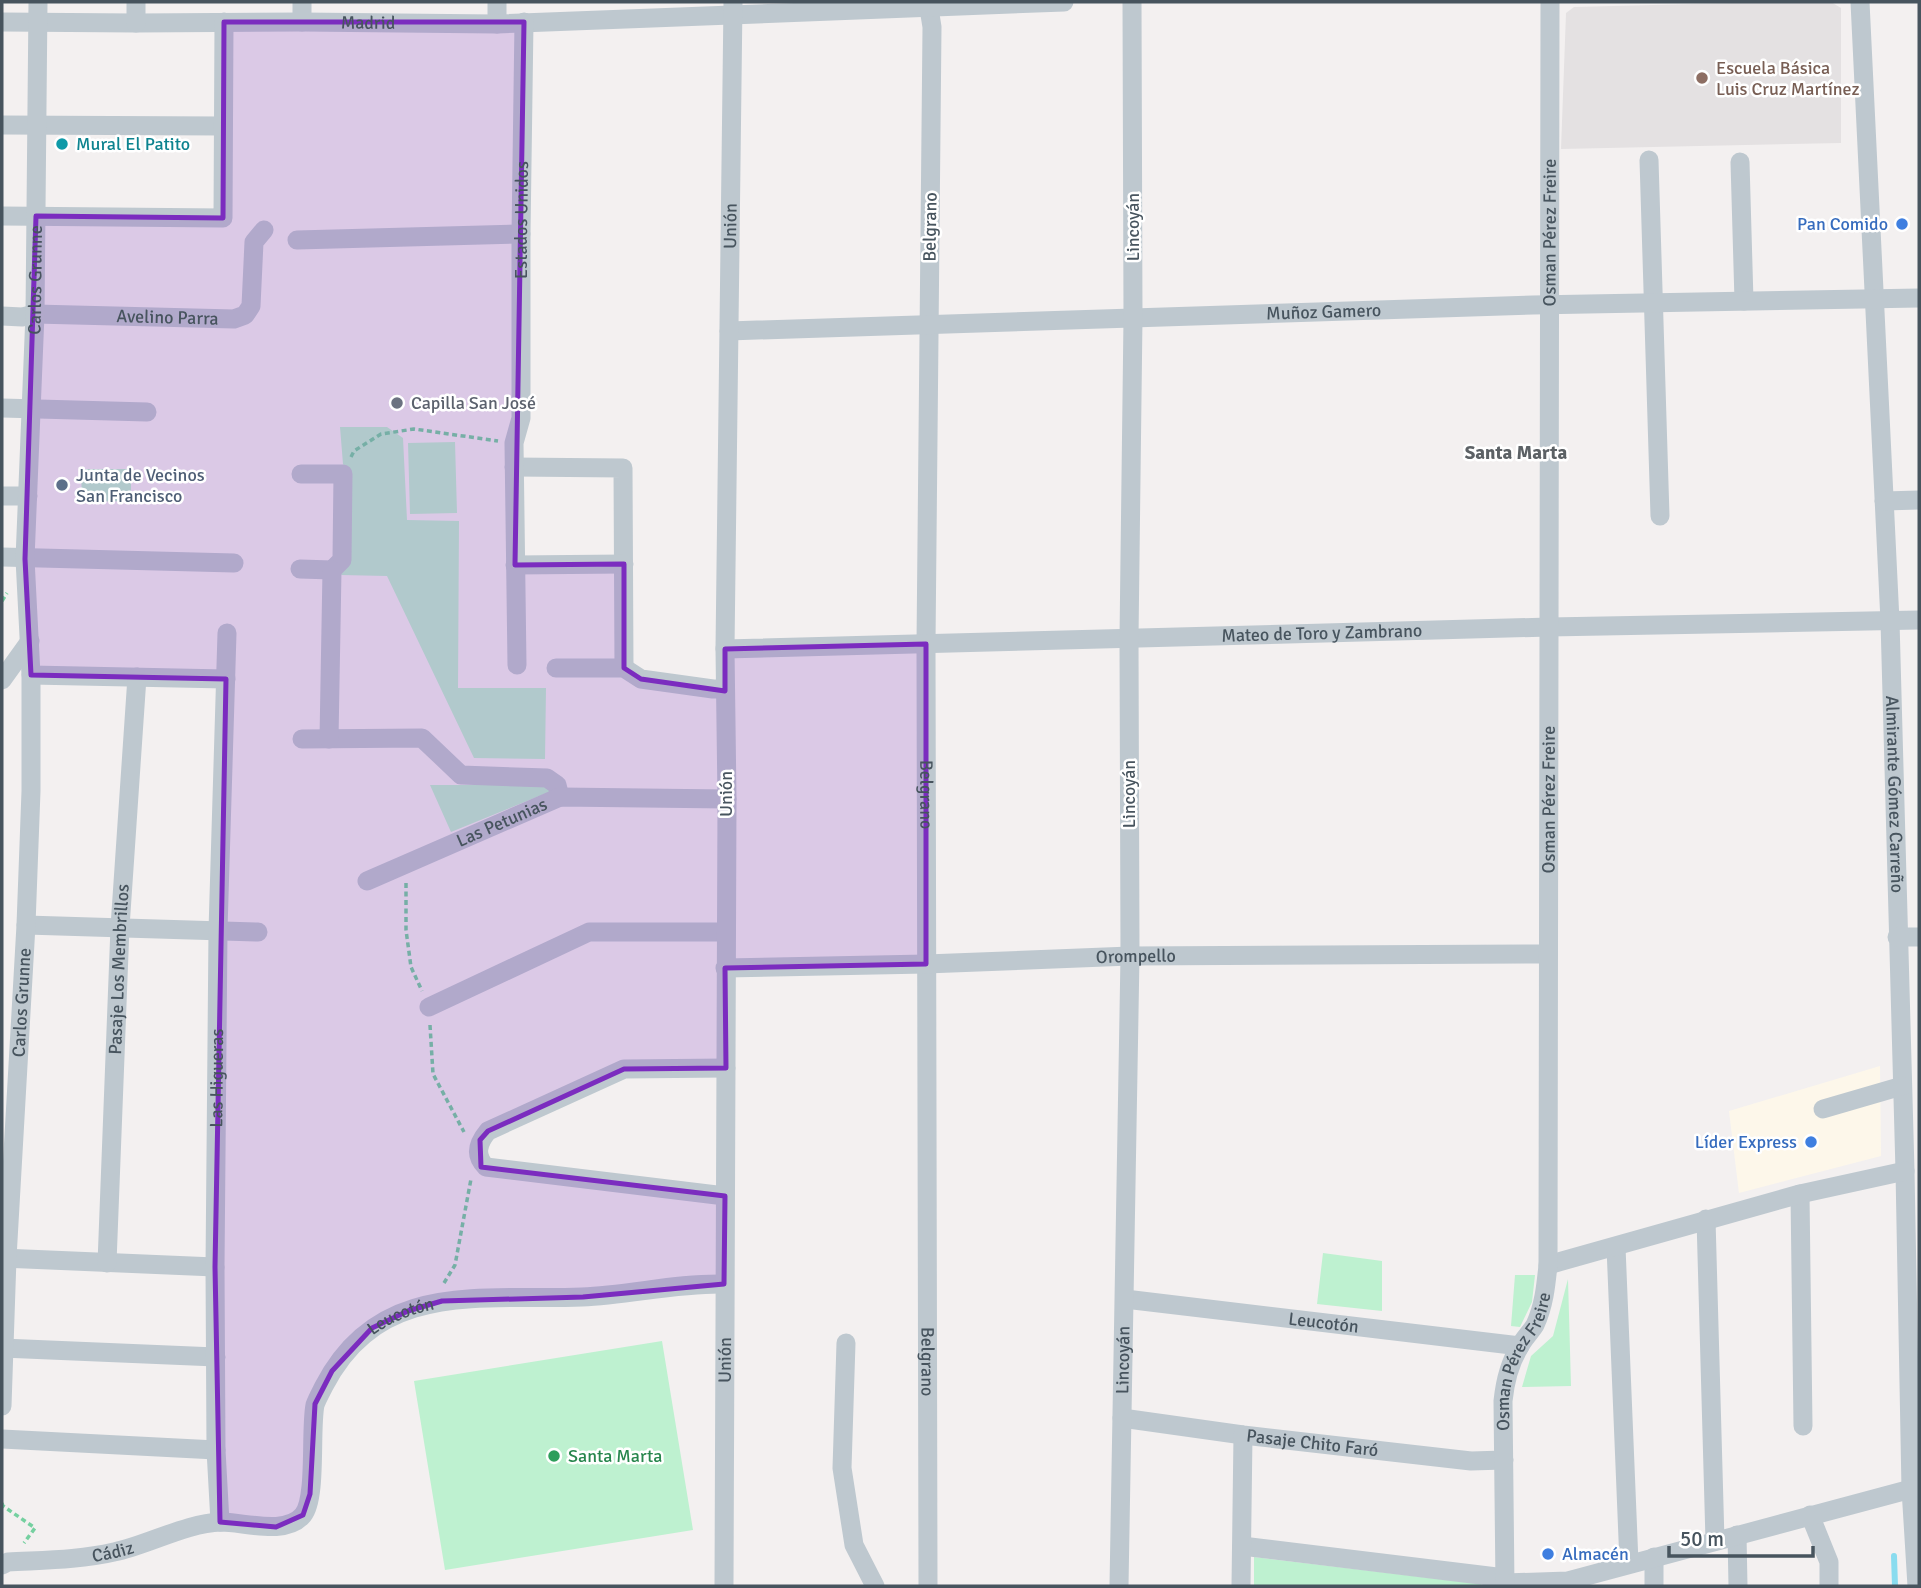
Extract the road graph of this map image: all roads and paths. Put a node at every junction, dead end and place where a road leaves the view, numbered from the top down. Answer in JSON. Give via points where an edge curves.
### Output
{"nodes":[{"id":1,"x":38,"y":2,"type":"edge"},
{"id":2,"x":136,"y":2,"type":"edge"},
{"id":3,"x":496,"y":2,"type":"edge"},
{"id":4,"x":1029,"y":2,"type":"edge"},
{"id":5,"x":1064,"y":2,"type":"edge"},
{"id":6,"x":1132,"y":2,"type":"edge"},
{"id":7,"x":1550,"y":2,"type":"edge"},
{"id":8,"x":1860,"y":2,"type":"edge"},
{"id":9,"x":929,"y":4,"type":"edge"},
{"id":10,"x":733,"y":8,"type":"edge"},
{"id":11,"x":302,"y":12,"type":"edge"},
{"id":12,"x":2,"y":22,"type":"edge"},
{"id":13,"x":38,"y":22,"type":"junction"},
{"id":14,"x":224,"y":22,"type":"junction"},
{"id":15,"x":524,"y":22,"type":"junction"},
{"id":16,"x":136,"y":23,"type":"junction"},
{"id":17,"x":496,"y":24,"type":"junction"},
{"id":18,"x":2,"y":125,"type":"edge"},
{"id":19,"x":38,"y":125,"type":"junction"},
{"id":20,"x":222,"y":126,"type":"junction"},
{"id":21,"x":1648,"y":160,"type":"dead end"},
{"id":22,"x":1740,"y":162,"type":"dead end"},
{"id":23,"x":2,"y":216,"type":"edge"},
{"id":24,"x":36,"y":216,"type":"junction"},
{"id":25,"x":264,"y":230,"type":"dead end"},
{"id":26,"x":521,"y":233,"type":"junction"},
{"id":27,"x":297,"y":240,"type":"dead end"},
{"id":28,"x":1874,"y":298,"type":"junction"},
{"id":29,"x":1919,"y":298,"type":"edge"},
{"id":30,"x":1744,"y":301,"type":"junction"},
{"id":31,"x":1654,"y":302,"type":"junction"},
{"id":32,"x":1549,"y":304,"type":"junction"},
{"id":33,"x":35,"y":314,"type":"junction"},
{"id":34,"x":2,"y":316,"type":"edge"},
{"id":35,"x":1133,"y":318,"type":"junction"},
{"id":36,"x":929,"y":325,"type":"junction"},
{"id":37,"x":729,"y":331,"type":"junction"},
{"id":38,"x":2,"y":408,"type":"edge"},
{"id":39,"x":32,"y":410,"type":"junction"},
{"id":40,"x":147,"y":412,"type":"dead end"},
{"id":41,"x":514,"y":443,"type":"junction"},
{"id":42,"x":354,"y":451,"type":"dead end"},
{"id":43,"x":514,"y":467,"type":"junction"},
{"id":44,"x":301,"y":474,"type":"dead end"},
{"id":45,"x":2,"y":496,"type":"edge"},
{"id":46,"x":28,"y":496,"type":"junction"},
{"id":47,"x":1919,"y":500,"type":"edge"},
{"id":48,"x":1884,"y":501,"type":"junction"},
{"id":49,"x":1660,"y":516,"type":"dead end"},
{"id":50,"x":2,"y":557,"type":"edge"},
{"id":51,"x":25,"y":559,"type":"junction"},
{"id":52,"x":234,"y":563,"type":"dead end"},
{"id":53,"x":624,"y":564,"type":"junction"},
{"id":54,"x":515,"y":565,"type":"junction"},
{"id":55,"x":300,"y":569,"type":"dead end"},
{"id":56,"x":332,"y":570,"type":"junction"},
{"id":57,"x":1919,"y":620,"type":"edge"},
{"id":58,"x":1889,"y":621,"type":"junction"},
{"id":59,"x":1549,"y":627,"type":"junction"},
{"id":60,"x":227,"y":633,"type":"dead end"},
{"id":61,"x":1129,"y":638,"type":"junction"},
{"id":62,"x":30,"y":641,"type":"junction"},
{"id":63,"x":926,"y":643,"type":"junction"},
{"id":64,"x":725,"y":649,"type":"junction"},
{"id":65,"x":517,"y":666,"type":"dead end"},
{"id":66,"x":556,"y":668,"type":"dead end"},
{"id":67,"x":624,"y":668,"type":"junction"},
{"id":68,"x":31,"y":675,"type":"junction"},
{"id":69,"x":137,"y":677,"type":"junction"},
{"id":70,"x":226,"y":679,"type":"junction"},
{"id":71,"x":2,"y":680,"type":"edge"},
{"id":72,"x":725,"y":689,"type":"junction"},
{"id":73,"x":302,"y":739,"type":"dead end"},
{"id":74,"x":329,"y":739,"type":"junction"},
{"id":75,"x":561,"y":797,"type":"junction"},
{"id":76,"x":727,"y":799,"type":"junction"},
{"id":77,"x":402,"y":866,"type":"junction"},
{"id":78,"x":367,"y":881,"type":"dead end"},
{"id":79,"x":26,"y":926,"type":"junction"},
{"id":80,"x":120,"y":927,"type":"junction"},
{"id":81,"x":218,"y":930,"type":"junction"},
{"id":82,"x":258,"y":932,"type":"dead end"},
{"id":83,"x":726,"y":932,"type":"junction"},
{"id":84,"x":1897,"y":937,"type":"junction"},
{"id":85,"x":1919,"y":937,"type":"edge"},
{"id":86,"x":1548,"y":954,"type":"junction"},
{"id":87,"x":1130,"y":956,"type":"junction"},
{"id":88,"x":926,"y":964,"type":"junction"},
{"id":89,"x":725,"y":968,"type":"junction"},
{"id":90,"x":429,"y":1007,"type":"junction"},
{"id":91,"x":726,"y":1068,"type":"junction"},
{"id":92,"x":10,"y":1082,"type":"edge"},
{"id":93,"x":1902,"y":1086,"type":"junction"},
{"id":94,"x":1823,"y":1109,"type":"dead end"},
{"id":95,"x":479,"y":1151,"type":"junction"},
{"id":96,"x":7,"y":1169,"type":"edge"},
{"id":97,"x":1910,"y":1181,"type":"edge"},
{"id":98,"x":1800,"y":1194,"type":"junction"},
{"id":99,"x":725,"y":1196,"type":"junction"},
{"id":100,"x":1706,"y":1219,"type":"junction"},
{"id":101,"x":1616,"y":1247,"type":"junction"},
{"id":102,"x":4,"y":1258,"type":"edge"},
{"id":103,"x":107,"y":1263,"type":"junction"},
{"id":104,"x":1548,"y":1265,"type":"junction"},
{"id":105,"x":215,"y":1267,"type":"junction"},
{"id":106,"x":724,"y":1284,"type":"junction"},
{"id":107,"x":1125,"y":1299,"type":"junction"},
{"id":108,"x":442,"y":1301,"type":"junction"},
{"id":109,"x":846,"y":1343,"type":"dead end"},
{"id":110,"x":1520,"y":1346,"type":"junction"},
{"id":111,"x":3,"y":1348,"type":"edge"},
{"id":112,"x":216,"y":1357,"type":"junction"},
{"id":113,"x":2,"y":1406,"type":"edge"},
{"id":114,"x":1122,"y":1418,"type":"junction"},
{"id":115,"x":1802,"y":1426,"type":"dead end"},
{"id":116,"x":1243,"y":1435,"type":"junction"},
{"id":117,"x":2,"y":1439,"type":"edge"},
{"id":118,"x":216,"y":1450,"type":"junction"},
{"id":119,"x":1504,"y":1460,"type":"junction"},
{"id":120,"x":1911,"y":1489,"type":"junction"},
{"id":121,"x":2,"y":1503,"type":"edge"},
{"id":122,"x":1810,"y":1516,"type":"junction"},
{"id":123,"x":220,"y":1522,"type":"junction"},
{"id":124,"x":1737,"y":1535,"type":"junction"},
{"id":125,"x":1716,"y":1541,"type":"junction"},
{"id":126,"x":1242,"y":1546,"type":"junction"},
{"id":127,"x":1654,"y":1557,"type":"junction"},
{"id":128,"x":1629,"y":1563,"type":"junction"},
{"id":129,"x":5,"y":1564,"type":"edge"},
{"id":130,"x":1505,"y":1582,"type":"edge"},
{"id":131,"x":925,"y":1585,"type":"edge"},
{"id":132,"x":724,"y":1586,"type":"edge"},
{"id":133,"x":874,"y":1586,"type":"edge"},
{"id":134,"x":1119,"y":1586,"type":"edge"},
{"id":135,"x":1241,"y":1586,"type":"edge"},
{"id":136,"x":1654,"y":1586,"type":"edge"},
{"id":137,"x":1738,"y":1586,"type":"edge"},
{"id":138,"x":1829,"y":1586,"type":"edge"},
{"id":139,"x":1917,"y":1586,"type":"edge"}],
"edges":[{"from":1,"to":13,"type":"street","name":"Carlos Grunne"},
{"from":2,"to":16,"type":"street"},
{"from":3,"to":17,"type":"street"},
{"from":4,"to":5,"type":"street","name":"Madrid"},
{"from":4,"to":9,"type":"street","name":"Madrid"},
{"from":6,"to":35,"type":"street","name":"Lincoyán"},
{"from":7,"to":32,"type":"street","name":"Osman Pérez Freire"},
{"from":8,"to":28,"type":"street","name":"Almirante Gómez Carreño"},
{"from":9,"to":10,"type":"street","name":"Madrid"},
{"from":9,"to":36,"type":"street","name":"Belgrano"},
{"from":10,"to":15,"type":"street","name":"Madrid"},
{"from":10,"to":37,"type":"street","name":"Unión"},
{"from":11,"to":14,"type":"street","name":"Madrid"},
{"from":11,"to":17,"type":"street","name":"Madrid"},
{"from":12,"to":13,"type":"street","name":"Madrid"},
{"from":13,"to":16,"type":"street","name":"Madrid"},
{"from":13,"to":19,"type":"street","name":"Carlos Grunne"},
{"from":14,"to":16,"type":"street","name":"Madrid"},
{"from":14,"to":20,"type":"street"},
{"from":15,"to":17,"type":"street","name":"Madrid"},
{"from":15,"to":26,"type":"street","name":"Estados Unidos"},
{"from":18,"to":19,"type":"street"},
{"from":19,"to":20,"type":"street"},
{"from":19,"to":24,"type":"street","name":"Carlos Grunne"},
{"from":20,"to":24,"type":"street","via":[[223,218]]},
{"from":21,"to":31,"type":"street"},
{"from":22,"to":30,"type":"street"},
{"from":23,"to":24,"type":"street"},
{"from":24,"to":33,"type":"street","name":"Carlos Grunne"},
{"from":25,"to":33,"type":"street","name":"Avelino Parra","via":[[254,242],[251,306],[245,315],[234,319]]},
{"from":26,"to":27,"type":"street"},
{"from":26,"to":41,"type":"street","name":"Estados Unidos","via":[[521,418]]},
{"from":28,"to":29,"type":"street","name":"Muñoz Gamero"},
{"from":28,"to":30,"type":"street","name":"Muñoz Gamero"},
{"from":28,"to":48,"type":"street","name":"Almirante Gómez Carreño"},
{"from":30,"to":31,"type":"street","name":"Muñoz Gamero"},
{"from":31,"to":32,"type":"street","name":"Muñoz Gamero"},
{"from":31,"to":49,"type":"street"},
{"from":32,"to":35,"type":"street","name":"Muñoz Gamero"},
{"from":32,"to":59,"type":"street","name":"Osman Pérez Freire"},
{"from":33,"to":34,"type":"street","name":"Avelino Parra"},
{"from":33,"to":39,"type":"street","name":"Carlos Grunne"},
{"from":35,"to":36,"type":"street","name":"Muñoz Gamero"},
{"from":35,"to":61,"type":"street","name":"Lincoyán"},
{"from":36,"to":37,"type":"street","name":"Muñoz Gamero"},
{"from":36,"to":63,"type":"street","name":"Belgrano"},
{"from":37,"to":64,"type":"street","name":"Unión"},
{"from":38,"to":39,"type":"street"},
{"from":39,"to":40,"type":"street"},
{"from":39,"to":46,"type":"street","name":"Carlos Grunne"},
{"from":41,"to":42,"type":"path","via":[[414,429],[381,434]]},
{"from":41,"to":43,"type":"street","name":"Estados Unidos"},
{"from":43,"to":53,"type":"street","via":[[623,468]]},
{"from":43,"to":54,"type":"street","name":"Estados Unidos"},
{"from":44,"to":56,"type":"street","via":[[343,474],[342,560]]},
{"from":45,"to":46,"type":"street"},
{"from":46,"to":51,"type":"street","name":"Carlos Grunne"},
{"from":47,"to":48,"type":"street"},
{"from":48,"to":58,"type":"street","name":"Almirante Gómez Carreño"},
{"from":50,"to":51,"type":"street"},
{"from":51,"to":52,"type":"street"},
{"from":51,"to":62,"type":"street","name":"Carlos Grunne"},
{"from":53,"to":54,"type":"street"},
{"from":53,"to":67,"type":"street"},
{"from":54,"to":65,"type":"street","name":"Estados Unidos"},
{"from":55,"to":56,"type":"street"},
{"from":56,"to":74,"type":"street"},
{"from":57,"to":58,"type":"street","name":"Mateo de Toro y Zambrano"},
{"from":58,"to":59,"type":"street","name":"Mateo de Toro y Zambrano"},
{"from":58,"to":84,"type":"street","name":"Almirante Gómez Carreño"},
{"from":59,"to":61,"type":"street","name":"Mateo de Toro y Zambrano"},
{"from":59,"to":86,"type":"street","name":"Osman Pérez Freire"},
{"from":60,"to":70,"type":"street","name":"Las Higueras"},
{"from":61,"to":63,"type":"street","name":"Mateo de Toro y Zambrano"},
{"from":61,"to":87,"type":"street","name":"Lincoyán"},
{"from":62,"to":68,"type":"street","name":"Carlos Grunne"},
{"from":62,"to":71,"type":"street"},
{"from":63,"to":64,"type":"street","name":"Mateo de Toro y Zambrano"},
{"from":63,"to":88,"type":"street","name":"Belgrano"},
{"from":64,"to":72,"type":"street","name":"Unión"},
{"from":66,"to":67,"type":"street"},
{"from":67,"to":72,"type":"street","via":[[641,678]]},
{"from":68,"to":69,"type":"street"},
{"from":68,"to":79,"type":"street","name":"Carlos Grunne"},
{"from":69,"to":70,"type":"street"},
{"from":69,"to":80,"type":"street","name":"Pasaje Los Membrillos"},
{"from":70,"to":81,"type":"street","name":"Las Higueras"},
{"from":72,"to":76,"type":"street","name":"Unión"},
{"from":73,"to":74,"type":"street"},
{"from":74,"to":75,"type":"street","via":[[422,738],[461,775],[547,778],[557,785]]},
{"from":75,"to":76,"type":"street","name":"Las Petunias"},
{"from":75,"to":77,"type":"street","name":"Las Petunias"},
{"from":76,"to":83,"type":"street","name":"Unión"},
{"from":77,"to":78,"type":"street","name":"Las Petunias"},
{"from":77,"to":90,"type":"path","via":[[411,967]]},
{"from":79,"to":80,"type":"street"},
{"from":79,"to":92,"type":"street","name":"Carlos Grunne"},
{"from":80,"to":81,"type":"street"},
{"from":80,"to":103,"type":"street","name":"Pasaje Los Membrillos"},
{"from":81,"to":82,"type":"street"},
{"from":81,"to":105,"type":"street","name":"Las Higueras"},
{"from":83,"to":89,"type":"street","name":"Unión"},
{"from":83,"to":90,"type":"street","via":[[589,932]]},
{"from":84,"to":85,"type":"street"},
{"from":84,"to":93,"type":"street","name":"Almirante Gómez Carreño"},
{"from":86,"to":87,"type":"street","name":"Orompello"},
{"from":86,"to":104,"type":"street","name":"Osman Pérez Freire"},
{"from":87,"to":88,"type":"street","name":"Orompello"},
{"from":87,"to":107,"type":"street","name":"Lincoyán"},
{"from":88,"to":89,"type":"street","name":"Orompello"},
{"from":88,"to":131,"type":"street","name":"Belgrano"},
{"from":89,"to":91,"type":"street","name":"Unión"},
{"from":90,"to":95,"type":"path","via":[[433,1074]]},
{"from":91,"to":95,"type":"street","via":[[624,1069],[488,1130]]},
{"from":91,"to":99,"type":"street","name":"Unión"},
{"from":92,"to":96,"type":"street","name":"Carlos Grunne"},
{"from":93,"to":94,"type":"street"},
{"from":93,"to":97,"type":"street","name":"Almirante Gómez Carreño"},
{"from":95,"to":99,"type":"street","via":[[486,1167]]},
{"from":95,"to":108,"type":"path","via":[[455,1265],[440,1289]]},
{"from":96,"to":102,"type":"street","name":"Carlos Grunne"},
{"from":97,"to":98,"type":"street"},
{"from":97,"to":120,"type":"street","name":"Almirante Gómez Carreño"},
{"from":98,"to":100,"type":"street"},
{"from":98,"to":115,"type":"street"},
{"from":99,"to":106,"type":"street","name":"Unión"},
{"from":100,"to":101,"type":"street"},
{"from":100,"to":125,"type":"street"},
{"from":101,"to":104,"type":"street"},
{"from":101,"to":128,"type":"street"},
{"from":102,"to":103,"type":"street"},
{"from":102,"to":111,"type":"street","name":"Carlos Grunne"},
{"from":103,"to":105,"type":"street"},
{"from":104,"to":110,"type":"street","name":"Osman Pérez Freire","via":[[1542,1306]]},
{"from":105,"to":112,"type":"street","name":"Las Higueras"},
{"from":106,"to":108,"type":"street","name":"Leucotón","via":[[583,1297]]},
{"from":106,"to":132,"type":"street","name":"Unión"},
{"from":107,"to":110,"type":"street","name":"Leucotón"},
{"from":107,"to":114,"type":"street","name":"Lincoyán"},
{"from":108,"to":123,"type":"street","name":"Leucotón","via":[[372,1328],[332,1371],[315,1404],[310,1494],[303,1515],[276,1527]]},
{"from":109,"to":133,"type":"street","via":[[842,1468],[854,1545]]},
{"from":110,"to":119,"type":"street","name":"Osman Pérez Freire","via":[[1505,1383]]},
{"from":111,"to":112,"type":"street"},
{"from":111,"to":113,"type":"street","name":"Carlos Grunne"},
{"from":112,"to":118,"type":"street","name":"Las Higueras"},
{"from":114,"to":116,"type":"street","name":"Pasaje Chito Faró"},
{"from":114,"to":134,"type":"street","name":"Lincoyán"},
{"from":116,"to":119,"type":"street","name":"Pasaje Chito Faró","via":[[1471,1461]]},
{"from":116,"to":126,"type":"street"},
{"from":117,"to":118,"type":"street"},
{"from":118,"to":123,"type":"street","name":"Las Higueras"},
{"from":119,"to":130,"type":"street","name":"Osman Pérez Freire"},
{"from":120,"to":122,"type":"street"},
{"from":120,"to":139,"type":"street","name":"Almirante Gómez Carreño"},
{"from":121,"to":129,"type":"path","via":[[36,1528]]},
{"from":122,"to":124,"type":"street"},
{"from":122,"to":138,"type":"street","via":[[1829,1562]]},
{"from":123,"to":129,"type":"street","name":"Cádiz","via":[[114,1552]]},
{"from":124,"to":125,"type":"street"},
{"from":124,"to":137,"type":"street"},
{"from":125,"to":127,"type":"street"},
{"from":126,"to":130,"type":"street"},
{"from":126,"to":135,"type":"street"},
{"from":127,"to":128,"type":"street"},
{"from":127,"to":136,"type":"street"},
{"from":128,"to":130,"type":"street","via":[[1568,1581]]}]}
